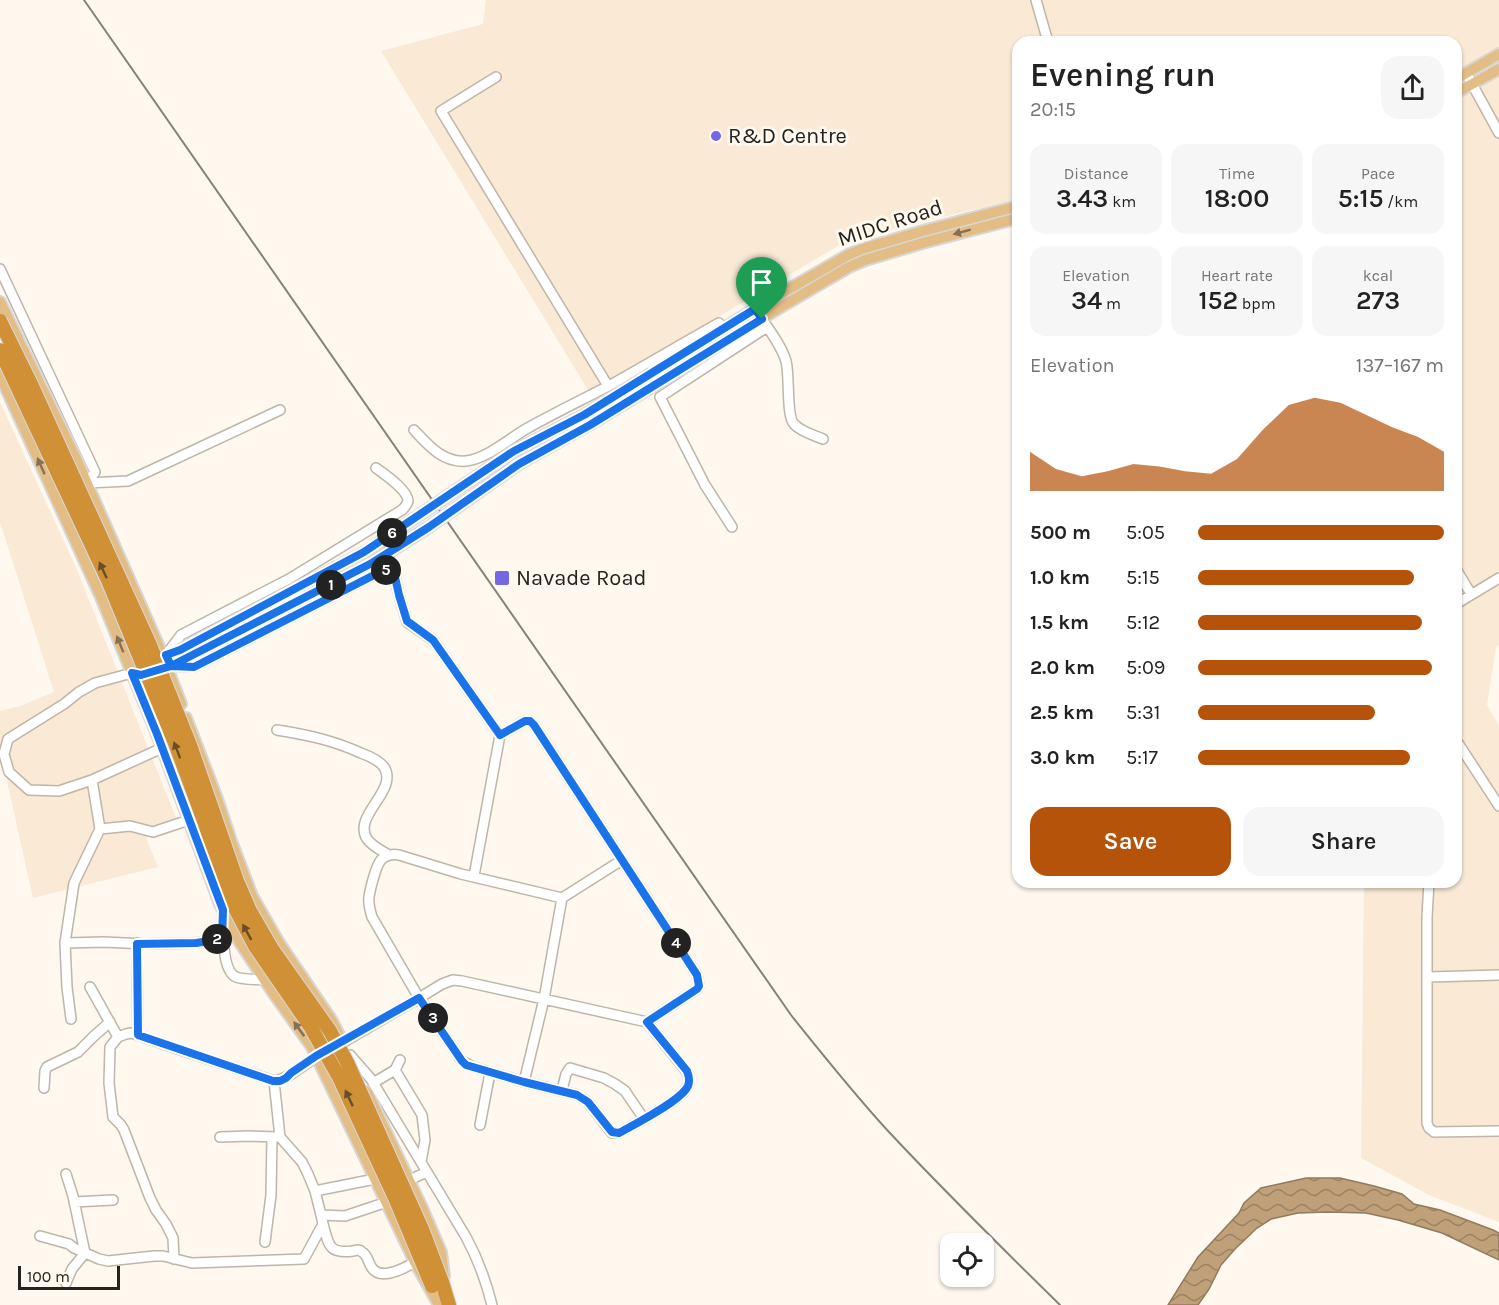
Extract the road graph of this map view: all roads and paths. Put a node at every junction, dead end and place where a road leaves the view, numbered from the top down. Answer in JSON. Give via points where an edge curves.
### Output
{"nodes":[{"id":1,"x":1036,"y":0,"type":"edge"},
{"id":2,"x":1046,"y":36,"type":"edge"},
{"id":3,"x":1499,"y":54,"type":"edge"},
{"id":4,"x":1499,"y":69,"type":"edge"},
{"id":5,"x":1462,"y":76,"type":"edge"},
{"id":6,"x":496,"y":77,"type":"dead end"},
{"id":7,"x":1473,"y":84,"type":"junction"},
{"id":8,"x":1462,"y":90,"type":"edge"},
{"id":9,"x":1499,"y":133,"type":"edge"},
{"id":10,"x":1012,"y":208,"type":"edge"},
{"id":11,"x":1012,"y":220,"type":"edge"},
{"id":12,"x":0,"y":269,"type":"edge"},
{"id":13,"x":0,"y":302,"type":"edge"},
{"id":14,"x":761,"y":319,"type":"junction"},
{"id":15,"x":0,"y":321,"type":"edge"},
{"id":16,"x":723,"y":329,"type":"junction"},
{"id":17,"x":0,"y":350,"type":"edge"},
{"id":18,"x":0,"y":375,"type":"edge"},
{"id":19,"x":659,"y":376,"type":"junction"},
{"id":20,"x":608,"y":386,"type":"junction"},
{"id":21,"x":280,"y":410,"type":"dead end"},
{"id":22,"x":414,"y":430,"type":"dead end"},
{"id":23,"x":823,"y":439,"type":"dead end"},
{"id":24,"x":376,"y":468,"type":"dead end"},
{"id":25,"x":87,"y":483,"type":"junction"},
{"id":26,"x":732,"y":527,"type":"dead end"},
{"id":27,"x":1499,"y":578,"type":"edge"},
{"id":28,"x":1462,"y":579,"type":"edge"},
{"id":29,"x":1471,"y":594,"type":"junction"},
{"id":30,"x":1462,"y":600,"type":"edge"},
{"id":31,"x":183,"y":655,"type":"junction"},
{"id":32,"x":164,"y":656,"type":"junction"},
{"id":33,"x":169,"y":667,"type":"junction"},
{"id":34,"x":132,"y":673,"type":"junction"},
{"id":35,"x":277,"y":730,"type":"dead end"},
{"id":36,"x":500,"y":735,"type":"junction"},
{"id":37,"x":162,"y":748,"type":"junction"},
{"id":38,"x":1462,"y":749,"type":"edge"},
{"id":39,"x":92,"y":780,"type":"junction"},
{"id":40,"x":1499,"y":806,"type":"edge"},
{"id":41,"x":189,"y":820,"type":"junction"},
{"id":42,"x":100,"y":829,"type":"junction"},
{"id":43,"x":389,"y":855,"type":"junction"},
{"id":44,"x":622,"y":860,"type":"junction"},
{"id":45,"x":474,"y":876,"type":"junction"},
{"id":46,"x":1429,"y":888,"type":"edge"},
{"id":47,"x":562,"y":898,"type":"junction"},
{"id":48,"x":223,"y":910,"type":"junction"},
{"id":49,"x":222,"y":939,"type":"junction"},
{"id":50,"x":65,"y":943,"type":"junction"},
{"id":51,"x":137,"y":944,"type":"junction"},
{"id":52,"x":1499,"y":975,"type":"edge"},
{"id":53,"x":1428,"y":977,"type":"junction"},
{"id":54,"x":264,"y":980,"type":"junction"},
{"id":55,"x":90,"y":987,"type":"dead end"},
{"id":56,"x":419,"y":998,"type":"junction"},
{"id":57,"x":544,"y":999,"type":"junction"},
{"id":58,"x":71,"y":1019,"type":"dead end"},
{"id":59,"x":110,"y":1022,"type":"junction"},
{"id":60,"x":647,"y":1022,"type":"junction"},
{"id":61,"x":138,"y":1035,"type":"junction"},
{"id":62,"x":118,"y":1037,"type":"junction"},
{"id":63,"x":343,"y":1042,"type":"junction"},
{"id":64,"x":350,"y":1054,"type":"junction"},
{"id":65,"x":316,"y":1056,"type":"junction"},
{"id":66,"x":400,"y":1060,"type":"dead end"},
{"id":67,"x":395,"y":1070,"type":"junction"},
{"id":68,"x":490,"y":1072,"type":"junction"},
{"id":69,"x":273,"y":1081,"type":"junction"},
{"id":70,"x":524,"y":1082,"type":"junction"},
{"id":71,"x":373,"y":1083,"type":"junction"},
{"id":72,"x":44,"y":1088,"type":"dead end"},
{"id":73,"x":562,"y":1090,"type":"junction"},
{"id":74,"x":644,"y":1119,"type":"junction"},
{"id":75,"x":480,"y":1125,"type":"dead end"},
{"id":76,"x":1499,"y":1131,"type":"edge"},
{"id":77,"x":220,"y":1137,"type":"dead end"},
{"id":78,"x":276,"y":1137,"type":"junction"},
{"id":79,"x":421,"y":1162,"type":"junction"},
{"id":80,"x":427,"y":1172,"type":"junction"},
{"id":81,"x":66,"y":1174,"type":"dead end"},
{"id":82,"x":375,"y":1179,"type":"junction"},
{"id":83,"x":409,"y":1180,"type":"junction"},
{"id":84,"x":315,"y":1191,"type":"junction"},
{"id":85,"x":113,"y":1200,"type":"dead end"},
{"id":86,"x":74,"y":1202,"type":"junction"},
{"id":87,"x":387,"y":1202,"type":"junction"},
{"id":88,"x":322,"y":1220,"type":"junction"},
{"id":89,"x":40,"y":1236,"type":"dead end"},
{"id":90,"x":265,"y":1242,"type":"dead end"},
{"id":91,"x":85,"y":1252,"type":"junction"},
{"id":92,"x":174,"y":1259,"type":"junction"},
{"id":93,"x":415,"y":1262,"type":"junction"},
{"id":94,"x":66,"y":1283,"type":"dead end"},
{"id":95,"x":437,"y":1284,"type":"junction"},
{"id":96,"x":439,"y":1305,"type":"edge"},
{"id":97,"x":449,"y":1305,"type":"edge"},
{"id":98,"x":492,"y":1305,"type":"edge"}],
"edges":[{"from":1,"to":2,"type":"street"},
{"from":3,"to":5,"type":"main road"},
{"from":4,"to":7,"type":"main road"},
{"from":5,"to":7,"type":"street"},
{"from":6,"to":20,"type":"street","via":[[441,111]]},
{"from":7,"to":8,"type":"main road"},
{"from":7,"to":9,"type":"street"},
{"from":10,"to":14,"type":"main road","name":"MIDC Road","via":[[861,249],[827,266]]},
{"from":11,"to":14,"type":"main road","name":"MIDC Road","one_way":true,"via":[[866,260]]},
{"from":12,"to":25,"type":"street","via":[[95,472]]},
{"from":13,"to":25,"type":"main road"},
{"from":14,"to":16,"type":"main road","name":"MIDC Road"},
{"from":14,"to":19,"type":"main road","name":"MIDC Road"},
{"from":14,"to":23,"type":"street","via":[[786,363],[790,418],[795,425]]},
{"from":14,"to":26,"type":"street","via":[[660,397],[705,485]]},
{"from":15,"to":95,"type":"highway","bridge":true,"via":[[150,645],[250,911],[347,1062],[422,1229]]},
{"from":16,"to":19,"type":"main road","name":"MIDC Road"},
{"from":16,"to":20,"type":"street","via":[[719,323]]},
{"from":95,"to":17,"type":"highway","one_way":true,"bridge":true,"via":[[339,1077],[310,1026],[255,946],[228,895],[175,743],[108,580]]},
{"from":34,"to":18,"type":"main road","one_way":true},
{"from":19,"to":31,"type":"main road","bridge":true,"via":[[590,425],[519,464],[372,563]]},
{"from":20,"to":22,"type":"street","via":[[468,461],[443,457]]},
{"from":21,"to":25,"type":"street","via":[[128,481]]},
{"from":24,"to":32,"type":"street","via":[[406,495],[407,505],[402,510],[289,579],[181,635]]},
{"from":25,"to":32,"type":"main road"},
{"from":27,"to":29,"type":"street"},
{"from":28,"to":29,"type":"street"},
{"from":29,"to":30,"type":"street"},
{"from":31,"to":32,"type":"main road"},
{"from":31,"to":33,"type":"main road"},
{"from":32,"to":33,"type":"main road"},
{"from":32,"to":34,"type":"main road","via":[[138,666]]},
{"from":33,"to":34,"type":"main road","via":[[141,675]]},
{"from":33,"to":36,"type":"street","via":[[194,667],[380,572],[391,571],[407,621],[433,640]]},
{"from":33,"to":63,"type":"main road","via":[[252,896]]},
{"from":34,"to":37,"type":"main road"},
{"from":34,"to":39,"type":"street","via":[[94,683],[8,739],[4,754],[9,772],[29,790],[58,791]]},
{"from":35,"to":43,"type":"street","via":[[323,738],[376,759],[383,766],[383,793],[370,812],[364,831],[372,844]]},
{"from":36,"to":44,"type":"street","via":[[525,721],[534,725]]},
{"from":36,"to":45,"type":"street"},
{"from":37,"to":39,"type":"street"},
{"from":37,"to":41,"type":"main road"},
{"from":38,"to":40,"type":"street"},
{"from":39,"to":42,"type":"street"},
{"from":41,"to":42,"type":"street","via":[[153,832],[130,826]]},
{"from":41,"to":48,"type":"main road"},
{"from":42,"to":50,"type":"street","via":[[74,883]]},
{"from":43,"to":45,"type":"street"},
{"from":43,"to":56,"type":"street","via":[[378,864],[369,907]]},
{"from":44,"to":47,"type":"street"},
{"from":44,"to":60,"type":"street","via":[[699,981],[697,989]]},
{"from":45,"to":47,"type":"street"},
{"from":46,"to":53,"type":"street"},
{"from":47,"to":57,"type":"street"},
{"from":48,"to":49,"type":"street"},
{"from":48,"to":54,"type":"main road"},
{"from":49,"to":51,"type":"street"},
{"from":49,"to":54,"type":"street","via":[[234,976]]},
{"from":50,"to":51,"type":"street"},
{"from":50,"to":58,"type":"street"},
{"from":51,"to":61,"type":"street"},
{"from":52,"to":53,"type":"street"},
{"from":53,"to":76,"type":"street","via":[[1429,1128],[1434,1132]]},
{"from":65,"to":54,"type":"main road","one_way":true},
{"from":55,"to":59,"type":"street"},
{"from":56,"to":57,"type":"street","via":[[453,980]]},
{"from":56,"to":63,"type":"street"},
{"from":56,"to":68,"type":"street","via":[[462,1061]]},
{"from":57,"to":60,"type":"street"},
{"from":57,"to":70,"type":"street"},
{"from":59,"to":62,"type":"street"},
{"from":59,"to":72,"type":"street","via":[[78,1052],[47,1066]]},
{"from":60,"to":74,"type":"street","via":[[687,1071],[689,1082],[674,1100]]},
{"from":61,"to":62,"type":"street"},
{"from":61,"to":69,"type":"street"},
{"from":62,"to":92,"type":"street","via":[[110,1047],[108,1083],[113,1117],[124,1130],[150,1198],[173,1238]]},
{"from":63,"to":64,"type":"main road"},
{"from":63,"to":65,"type":"street"},
{"from":64,"to":71,"type":"street"},
{"from":64,"to":83,"type":"main road"},
{"from":65,"to":69,"type":"street","via":[[286,1078]]},
{"from":65,"to":82,"type":"main road"},
{"from":66,"to":67,"type":"street"},
{"from":67,"to":71,"type":"street"},
{"from":67,"to":79,"type":"street","via":[[422,1115],[425,1140]]},
{"from":68,"to":70,"type":"street"},
{"from":68,"to":75,"type":"street"},
{"from":69,"to":78,"type":"street"},
{"from":70,"to":73,"type":"street"},
{"from":71,"to":79,"type":"street"},
{"from":73,"to":74,"type":"street","via":[[588,1102],[612,1132],[619,1133]]},
{"from":73,"to":74,"type":"street","via":[[570,1068],[604,1078],[625,1091]]},
{"from":77,"to":78,"type":"street"},
{"from":78,"to":84,"type":"street","via":[[302,1162]]},
{"from":78,"to":90,"type":"street"},
{"from":79,"to":80,"type":"street"},
{"from":80,"to":83,"type":"street"},
{"from":80,"to":98,"type":"street","via":[[476,1255]]},
{"from":81,"to":86,"type":"street"},
{"from":82,"to":84,"type":"street"},
{"from":82,"to":87,"type":"main road"},
{"from":83,"to":97,"type":"main road","via":[[441,1252]]},
{"from":84,"to":88,"type":"street"},
{"from":85,"to":86,"type":"street"},
{"from":86,"to":91,"type":"street"},
{"from":87,"to":88,"type":"street"},
{"from":87,"to":93,"type":"main road"},
{"from":88,"to":92,"type":"street","via":[[304,1259],[192,1263]]},
{"from":88,"to":93,"type":"street","via":[[333,1250],[362,1252],[376,1272],[401,1270]]},
{"from":89,"to":91,"type":"street"},
{"from":91,"to":92,"type":"street","via":[[108,1261],[154,1256]]},
{"from":91,"to":94,"type":"street"},
{"from":93,"to":96,"type":"main road"},
{"from":95,"to":96,"type":"highway"},
{"from":95,"to":97,"type":"highway"}]}
